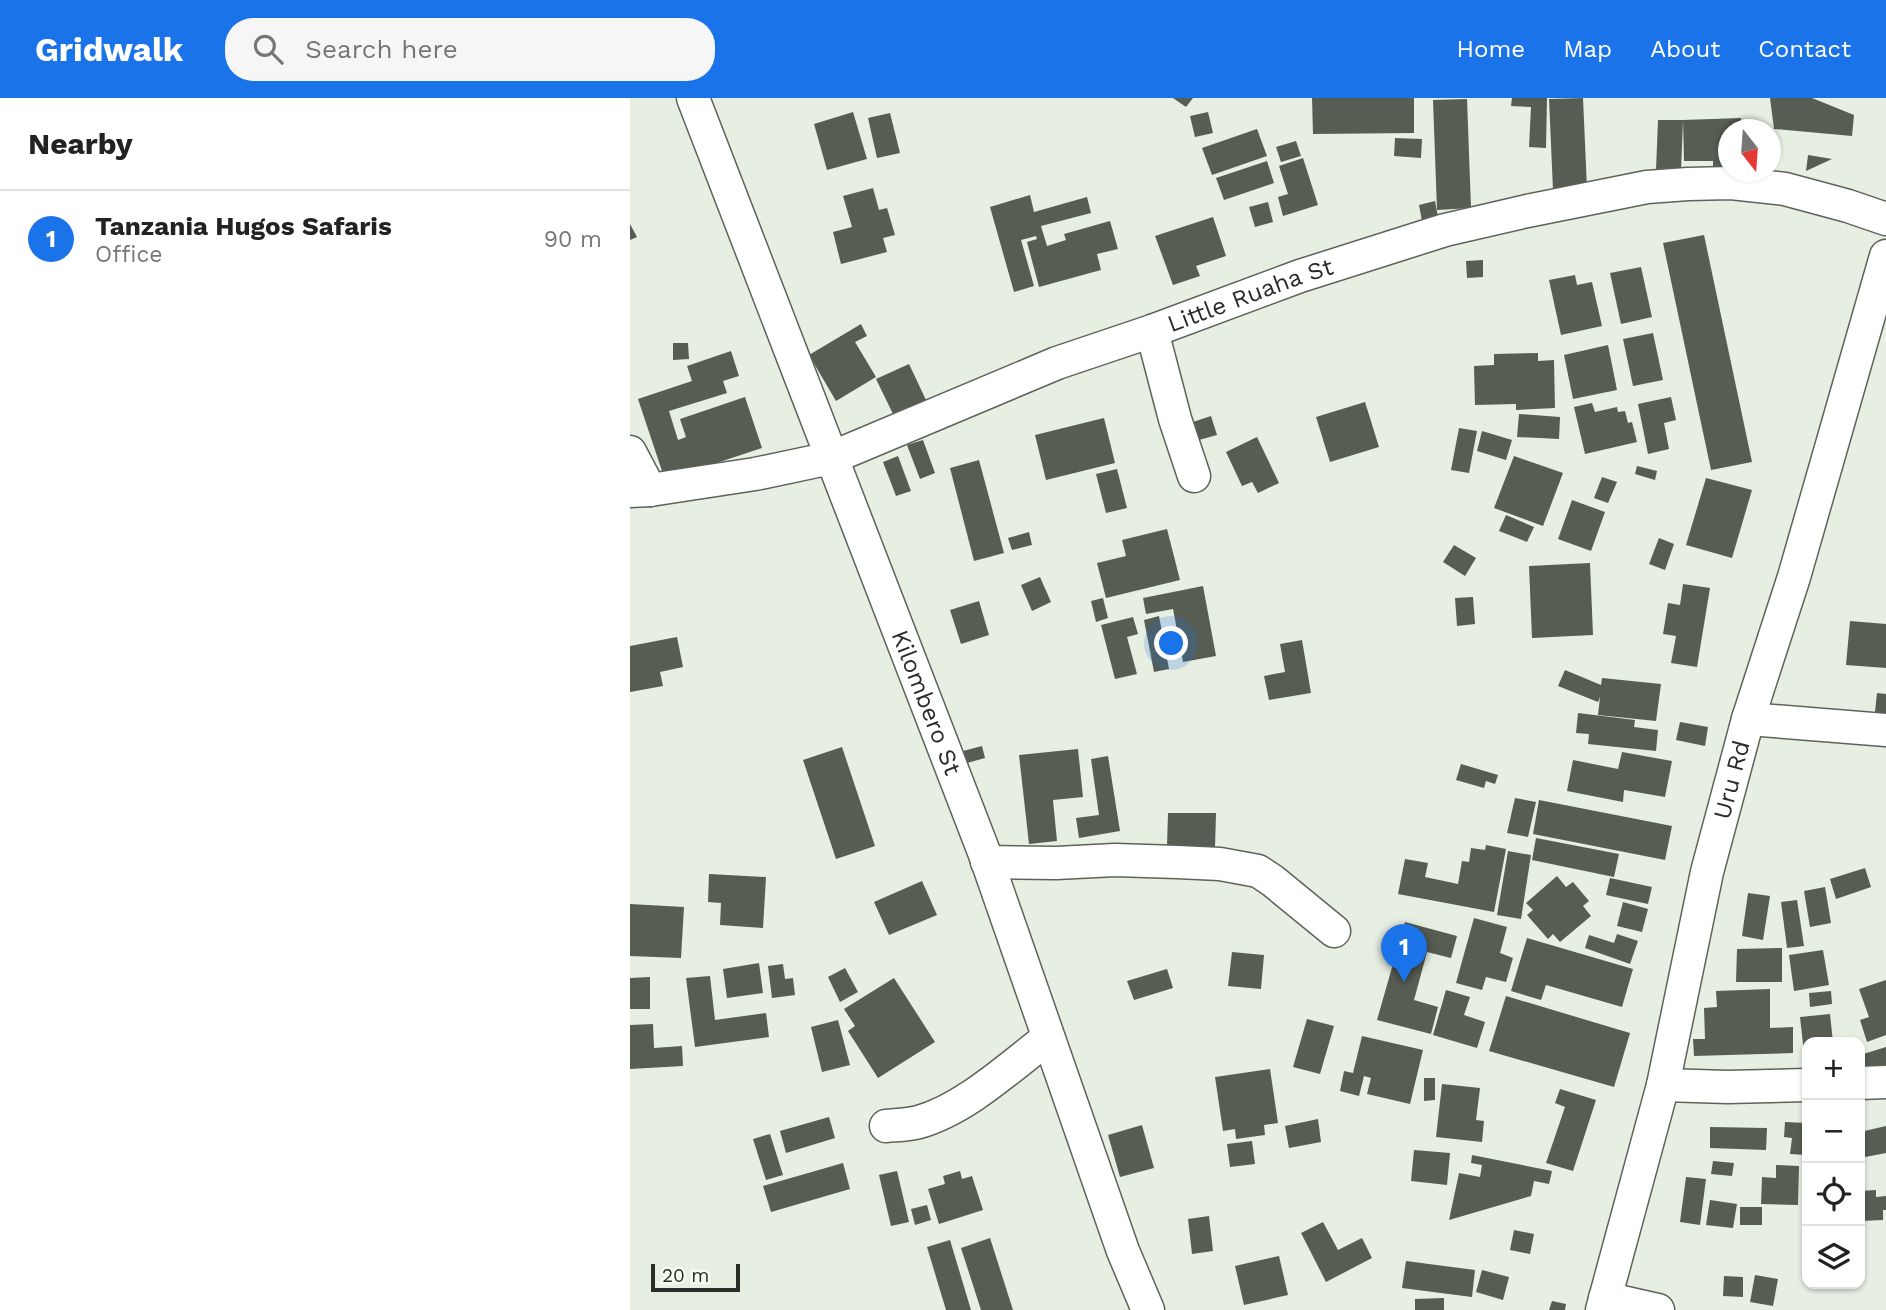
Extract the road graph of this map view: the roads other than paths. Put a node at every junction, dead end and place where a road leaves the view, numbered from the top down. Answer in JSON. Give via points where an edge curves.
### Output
{"nodes":[{"id":1,"x":693,"y":98,"type":"edge"},
{"id":2,"x":1886,"y":219,"type":"edge"},
{"id":3,"x":1886,"y":257,"type":"edge"},
{"id":4,"x":1152,"y":331,"type":"junction"},
{"id":5,"x":630,"y":452,"type":"edge"},
{"id":6,"x":831,"y":458,"type":"junction"},
{"id":7,"x":1194,"y":476,"type":"dead end"},
{"id":8,"x":640,"y":490,"type":"edge"},
{"id":9,"x":1748,"y":719,"type":"junction"},
{"id":10,"x":1886,"y":730,"type":"edge"},
{"id":11,"x":987,"y":862,"type":"junction"},
{"id":12,"x":1334,"y":931,"type":"dead end"},
{"id":13,"x":1048,"y":1038,"type":"junction"},
{"id":14,"x":1886,"y":1082,"type":"edge"},
{"id":15,"x":1865,"y":1083,"type":"edge"},
{"id":16,"x":1663,"y":1085,"type":"junction"},
{"id":17,"x":1802,"y":1085,"type":"edge"},
{"id":18,"x":886,"y":1126,"type":"dead end"},
{"id":19,"x":1604,"y":1304,"type":"edge"},
{"id":20,"x":1148,"y":1310,"type":"edge"},
{"id":21,"x":1658,"y":1310,"type":"edge"}],
"edges":[{"from":1,"to":6,"type":"street","name":"Kilombero St"},
{"from":2,"to":4,"type":"street","name":"Little Ruaha St","via":[[1784,189],[1731,183],[1647,187],[1446,230],[1300,276]]},
{"from":3,"to":9,"type":"street","name":"Uru Rd"},
{"from":4,"to":6,"type":"street","name":"Little Ruaha St","via":[[1057,363]]},
{"from":4,"to":7,"type":"street"},
{"from":5,"to":8,"type":"street"},
{"from":6,"to":8,"type":"street","name":"Little Ruaha St"},
{"from":6,"to":11,"type":"street","name":"Kilombero St"},
{"from":9,"to":10,"type":"street"},
{"from":9,"to":16,"type":"street","name":"Uru Rd","via":[[1707,872]]},
{"from":11,"to":12,"type":"street","via":[[1188,862],[1258,871]]},
{"from":11,"to":13,"type":"street","name":"Kilombero St"},
{"from":13,"to":18,"type":"street","via":[[943,1113],[917,1123]]},
{"from":13,"to":20,"type":"street","name":"Kilombero St","via":[[1122,1251]]},
{"from":14,"to":15,"type":"street"},
{"from":16,"to":17,"type":"street"},
{"from":16,"to":19,"type":"street","name":"Uru Rd"},
{"from":19,"to":21,"type":"street"}]}
